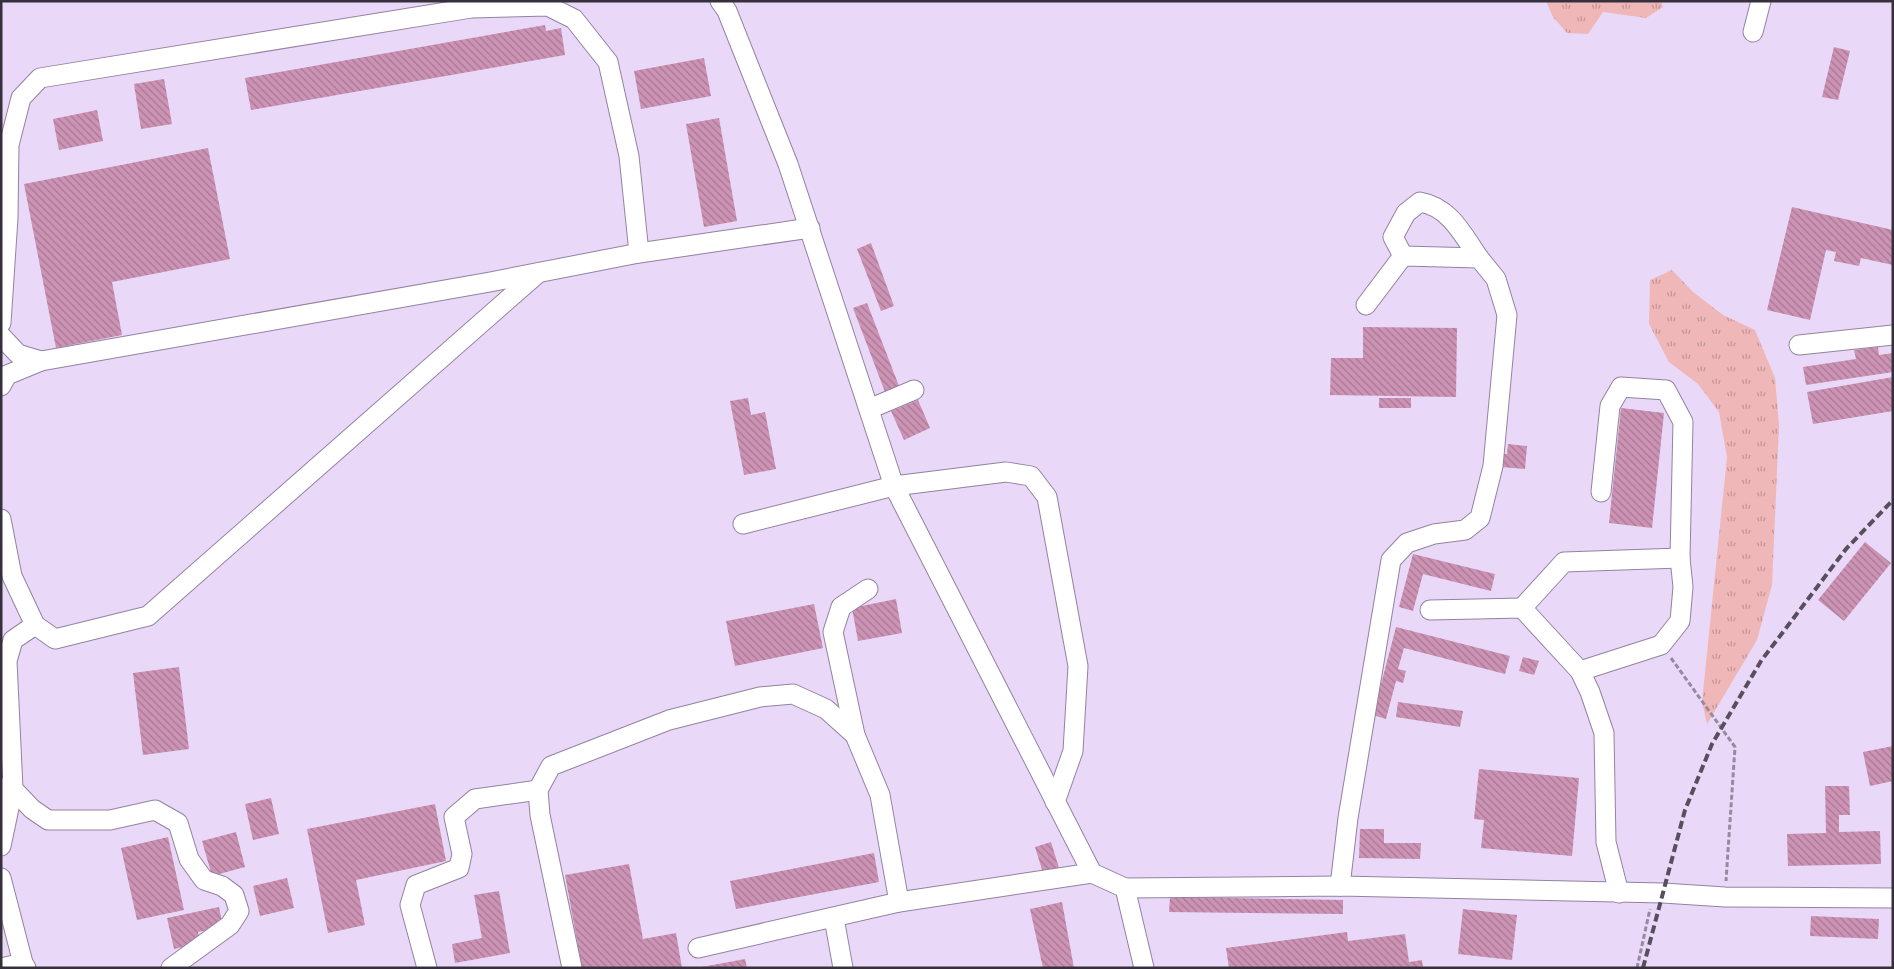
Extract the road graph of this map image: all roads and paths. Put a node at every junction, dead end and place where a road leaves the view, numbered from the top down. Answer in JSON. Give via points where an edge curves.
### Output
{"nodes":[{"id":1,"x":720,"y":1,"type":"edge"},
{"id":2,"x":1760,"y":1,"type":"edge"},
{"id":3,"x":1753,"y":32,"type":"dead end"},
{"id":4,"x":810,"y":228,"type":"junction"},
{"id":5,"x":640,"y":252,"type":"junction"},
{"id":6,"x":1403,"y":256,"type":"junction"},
{"id":7,"x":1479,"y":258,"type":"junction"},
{"id":8,"x":539,"y":272,"type":"junction"},
{"id":9,"x":1366,"y":305,"type":"dead end"},
{"id":10,"x":1,"y":323,"type":"edge"},
{"id":11,"x":1893,"y":335,"type":"edge"},
{"id":12,"x":1,"y":336,"type":"edge"},
{"id":13,"x":1799,"y":345,"type":"dead end"},
{"id":14,"x":41,"y":361,"type":"junction"},
{"id":15,"x":1,"y":386,"type":"edge"},
{"id":16,"x":914,"y":390,"type":"dead end"},
{"id":17,"x":869,"y":409,"type":"junction"},
{"id":18,"x":894,"y":486,"type":"junction"},
{"id":19,"x":1602,"y":492,"type":"dead end"},
{"id":20,"x":1,"y":520,"type":"edge"},
{"id":21,"x":743,"y":524,"type":"dead end"},
{"id":22,"x":1680,"y":558,"type":"junction"},
{"id":23,"x":868,"y":589,"type":"dead end"},
{"id":24,"x":1522,"y":608,"type":"junction"},
{"id":25,"x":1430,"y":610,"type":"dead end"},
{"id":26,"x":35,"y":625,"type":"junction"},
{"id":27,"x":1661,"y":645,"type":"junction"},
{"id":28,"x":1580,"y":671,"type":"junction"},
{"id":29,"x":854,"y":736,"type":"junction"},
{"id":30,"x":7,"y":788,"type":"edge"},
{"id":31,"x":538,"y":790,"type":"junction"},
{"id":32,"x":1055,"y":802,"type":"junction"},
{"id":33,"x":1,"y":846,"type":"edge"},
{"id":34,"x":1092,"y":873,"type":"junction"},
{"id":35,"x":1,"y":878,"type":"edge"},
{"id":36,"x":1340,"y":886,"type":"junction"},
{"id":37,"x":1125,"y":888,"type":"junction"},
{"id":38,"x":1619,"y":893,"type":"junction"},
{"id":39,"x":1654,"y":893,"type":"junction"},
{"id":40,"x":1725,"y":897,"type":"junction"},
{"id":41,"x":1893,"y":898,"type":"edge"},
{"id":42,"x":899,"y":902,"type":"junction"},
{"id":43,"x":834,"y":918,"type":"junction"},
{"id":44,"x":698,"y":948,"type":"dead end"},
{"id":45,"x":24,"y":966,"type":"edge"},
{"id":46,"x":2,"y":968,"type":"edge"},
{"id":47,"x":170,"y":968,"type":"edge"},
{"id":48,"x":427,"y":968,"type":"edge"},
{"id":49,"x":572,"y":968,"type":"edge"},
{"id":50,"x":843,"y":968,"type":"edge"},
{"id":51,"x":1144,"y":968,"type":"edge"},
{"id":52,"x":1637,"y":968,"type":"edge"}],
"edges":[{"from":1,"to":4,"type":"street","via":[[752,70]]},
{"from":2,"to":3,"type":"street"},
{"from":4,"to":5,"type":"street"},
{"from":4,"to":17,"type":"street"},
{"from":5,"to":8,"type":"street"},
{"from":5,"to":10,"type":"street","via":[[629,156],[608,62],[574,19],[548,6],[471,8],[40,78],[21,98],[9,145]]},
{"from":6,"to":7,"type":"street"},
{"from":6,"to":7,"type":"street","via":[[1393,237],[1406,213],[1420,202],[1433,204],[1455,223]]},
{"from":6,"to":9,"type":"street"},
{"from":7,"to":36,"type":"street","via":[[1496,279],[1507,315],[1492,466],[1480,518],[1465,530],[1434,534],[1407,543],[1391,560],[1348,818]]},
{"from":8,"to":14,"type":"street"},
{"from":8,"to":26,"type":"street","via":[[148,616],[55,639]]},
{"from":11,"to":13,"type":"street"},
{"from":12,"to":14,"type":"street","via":[[18,354]]},
{"from":14,"to":15,"type":"street","via":[[7,375]]},
{"from":16,"to":17,"type":"street"},
{"from":17,"to":18,"type":"street"},
{"from":18,"to":21,"type":"street"},
{"from":18,"to":32,"type":"street"},
{"from":18,"to":32,"type":"street","via":[[1006,472],[1031,476],[1047,497],[1078,666],[1073,751]]},
{"from":19,"to":22,"type":"street","via":[[1610,406],[1621,387],[1666,390],[1683,422]]},
{"from":20,"to":26,"type":"street","via":[[12,576]]},
{"from":22,"to":24,"type":"street","via":[[1564,562]]},
{"from":22,"to":27,"type":"street","via":[[1683,587],[1680,621]]},
{"from":23,"to":29,"type":"street","via":[[841,607],[833,632]]},
{"from":24,"to":25,"type":"street"},
{"from":24,"to":28,"type":"street"},
{"from":26,"to":30,"type":"street","via":[[13,640],[8,661]]},
{"from":27,"to":28,"type":"street"},
{"from":27,"to":40,"type":"path","via":[[1735,747]]},
{"from":28,"to":38,"type":"street","via":[[1604,734],[1606,842]]},
{"from":29,"to":31,"type":"street","via":[[826,709],[793,694],[760,697],[669,720],[551,766]]},
{"from":29,"to":42,"type":"street","via":[[880,795]]},
{"from":30,"to":33,"type":"street"},
{"from":30,"to":47,"type":"street","via":[[48,820],[110,820],[155,810],[178,823],[188,858],[204,880],[222,886],[234,895],[240,911],[230,924]]},
{"from":31,"to":48,"type":"street","via":[[475,799],[454,817],[462,854],[459,868],[416,885],[410,905]]},
{"from":31,"to":49,"type":"street","via":[[540,814]]},
{"from":32,"to":34,"type":"street"},
{"from":34,"to":37,"type":"street"},
{"from":34,"to":42,"type":"street"},
{"from":35,"to":45,"type":"street"},
{"from":36,"to":37,"type":"street"},
{"from":36,"to":38,"type":"street"},
{"from":37,"to":51,"type":"street"},
{"from":38,"to":39,"type":"street"},
{"from":39,"to":40,"type":"street"},
{"from":39,"to":52,"type":"path"},
{"from":40,"to":41,"type":"street"},
{"from":42,"to":43,"type":"street"},
{"from":43,"to":44,"type":"street"},
{"from":43,"to":50,"type":"street"},
{"from":45,"to":46,"type":"street"}]}
